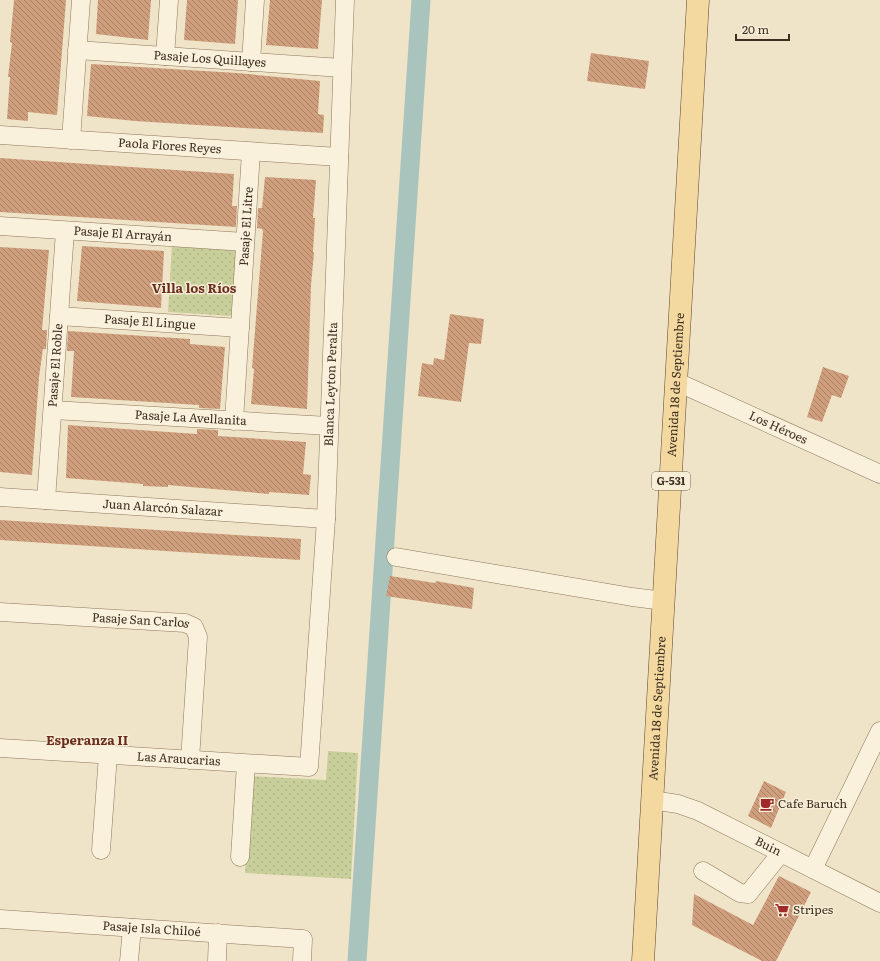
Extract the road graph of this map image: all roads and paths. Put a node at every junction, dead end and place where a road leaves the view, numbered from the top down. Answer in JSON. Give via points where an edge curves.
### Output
{"nodes":[{"id":1,"x":81,"y":0,"type":"edge"},
{"id":2,"x":168,"y":0,"type":"edge"},
{"id":3,"x":255,"y":0,"type":"edge"},
{"id":4,"x":345,"y":0,"type":"edge"},
{"id":5,"x":698,"y":0,"type":"edge"},
{"id":6,"x":77,"y":50,"type":"junction"},
{"id":7,"x":165,"y":56,"type":"junction"},
{"id":8,"x":251,"y":62,"type":"junction"},
{"id":9,"x":342,"y":68,"type":"junction"},
{"id":10,"x":0,"y":135,"type":"edge"},
{"id":11,"x":71,"y":140,"type":"junction"},
{"id":12,"x":251,"y":152,"type":"junction"},
{"id":13,"x":339,"y":157,"type":"junction"},
{"id":14,"x":0,"y":226,"type":"edge"},
{"id":15,"x":65,"y":230,"type":"junction"},
{"id":16,"x":245,"y":242,"type":"junction"},
{"id":17,"x":59,"y":316,"type":"junction"},
{"id":18,"x":240,"y":328,"type":"junction"},
{"id":19,"x":677,"y":382,"type":"junction"},
{"id":20,"x":53,"y":410,"type":"junction"},
{"id":21,"x":234,"y":421,"type":"junction"},
{"id":22,"x":329,"y":426,"type":"junction"},
{"id":23,"x":880,"y":474,"type":"edge"},
{"id":24,"x":0,"y":497,"type":"edge"},
{"id":25,"x":46,"y":500,"type":"junction"},
{"id":26,"x":326,"y":519,"type":"junction"},
{"id":27,"x":396,"y":557,"type":"dead end"},
{"id":28,"x":664,"y":601,"type":"junction"},
{"id":29,"x":0,"y":612,"type":"edge"},
{"id":30,"x":880,"y":731,"type":"edge"},
{"id":31,"x":0,"y":748,"type":"edge"},
{"id":32,"x":108,"y":755,"type":"junction"},
{"id":33,"x":190,"y":760,"type":"junction"},
{"id":34,"x":246,"y":764,"type":"junction"},
{"id":35,"x":309,"y":768,"type":"joint"},
{"id":36,"x":652,"y":800,"type":"junction"},
{"id":37,"x":101,"y":850,"type":"dead end"},
{"id":38,"x":781,"y":853,"type":"junction"},
{"id":39,"x":240,"y":857,"type":"dead end"},
{"id":40,"x":813,"y":869,"type":"junction"},
{"id":41,"x":703,"y":871,"type":"dead end"},
{"id":42,"x":880,"y":902,"type":"edge"},
{"id":43,"x":0,"y":920,"type":"edge"},
{"id":44,"x":132,"y":928,"type":"junction"},
{"id":45,"x":218,"y":934,"type":"junction"},
{"id":46,"x":129,"y":961,"type":"edge"},
{"id":47,"x":217,"y":961,"type":"edge"},
{"id":48,"x":302,"y":961,"type":"edge"},
{"id":49,"x":643,"y":961,"type":"edge"}],
"edges":[{"from":1,"to":6,"type":"street"},
{"from":2,"to":7,"type":"street"},
{"from":3,"to":8,"type":"street"},
{"from":4,"to":9,"type":"street","name":"Blanca Leyton Peralta"},
{"from":5,"to":19,"type":"main road","name":"Avenida 18 de Septiembre","number":"G-531"},
{"from":6,"to":7,"type":"street","name":"Pasaje Los Quillayes"},
{"from":6,"to":11,"type":"street"},
{"from":7,"to":8,"type":"street","name":"Pasaje Los Quillayes"},
{"from":8,"to":9,"type":"street","name":"Pasaje Los Quillayes"},
{"from":9,"to":13,"type":"street","name":"Blanca Leyton Peralta"},
{"from":10,"to":11,"type":"street","name":"Paola Flores Reyes"},
{"from":11,"to":12,"type":"street","name":"Paola Flores Reyes"},
{"from":12,"to":13,"type":"street","name":"Paola Flores Reyes"},
{"from":12,"to":16,"type":"street","name":"Pasaje El Litre"},
{"from":13,"to":22,"type":"street","name":"Blanca Leyton Peralta"},
{"from":14,"to":15,"type":"street","name":"Pasaje El Arrayán"},
{"from":15,"to":16,"type":"street","name":"Pasaje El Arrayán"},
{"from":15,"to":17,"type":"street","name":"Pasaje El Roble"},
{"from":16,"to":18,"type":"street","name":"Pasaje El Litre"},
{"from":17,"to":18,"type":"street","name":"Pasaje El Lingue"},
{"from":17,"to":20,"type":"street","name":"Pasaje El Roble"},
{"from":18,"to":21,"type":"street","name":"Pasaje El Litre"},
{"from":19,"to":23,"type":"street","name":"Los Héroes"},
{"from":19,"to":28,"type":"main road","name":"Avenida 18 de Septiembre","number":"G-531"},
{"from":20,"to":21,"type":"street","name":"Pasaje La Avellanita"},
{"from":20,"to":25,"type":"street","name":"Pasaje El Roble"},
{"from":21,"to":22,"type":"street","name":"Pasaje La Avellanita"},
{"from":22,"to":26,"type":"street","name":"Blanca Leyton Peralta"},
{"from":24,"to":25,"type":"street","name":"Juan Alarcón Salazar"},
{"from":25,"to":26,"type":"street","name":"Juan Alarcón Salazar"},
{"from":26,"to":35,"type":"street","name":"Blanca Leyton Peralta"},
{"from":27,"to":28,"type":"street"},
{"from":28,"to":36,"type":"main road","name":"Avenida 18 de Septiembre","number":"G-531"},
{"from":29,"to":33,"type":"street","name":"Pasaje San Carlos","via":[[185,623],[194,627],[198,637]]},
{"from":30,"to":40,"type":"street"},
{"from":31,"to":32,"type":"street","name":"Las Araucarias"},
{"from":32,"to":33,"type":"street","name":"Las Araucarias"},
{"from":32,"to":37,"type":"street"},
{"from":33,"to":34,"type":"street","name":"Las Araucarias"},
{"from":34,"to":35,"type":"street","name":"Las Araucarias"},
{"from":34,"to":39,"type":"street"},
{"from":36,"to":38,"type":"street","name":"Buin","via":[[687,807]]},
{"from":36,"to":49,"type":"main road","name":"Avenida 18 de Septiembre","number":"G-531"},
{"from":38,"to":40,"type":"street","name":"Buin"},
{"from":38,"to":41,"type":"street","via":[[748,894],[740,893]]},
{"from":40,"to":42,"type":"street","name":"Buin"},
{"from":43,"to":44,"type":"street","name":"Pasaje Isla Chiloé"},
{"from":44,"to":45,"type":"street","name":"Pasaje Isla Chiloé"},
{"from":44,"to":46,"type":"street"},
{"from":45,"to":47,"type":"street"},
{"from":45,"to":48,"type":"street","name":"Pasaje Isla Chiloé","via":[[303,939]]}]}
